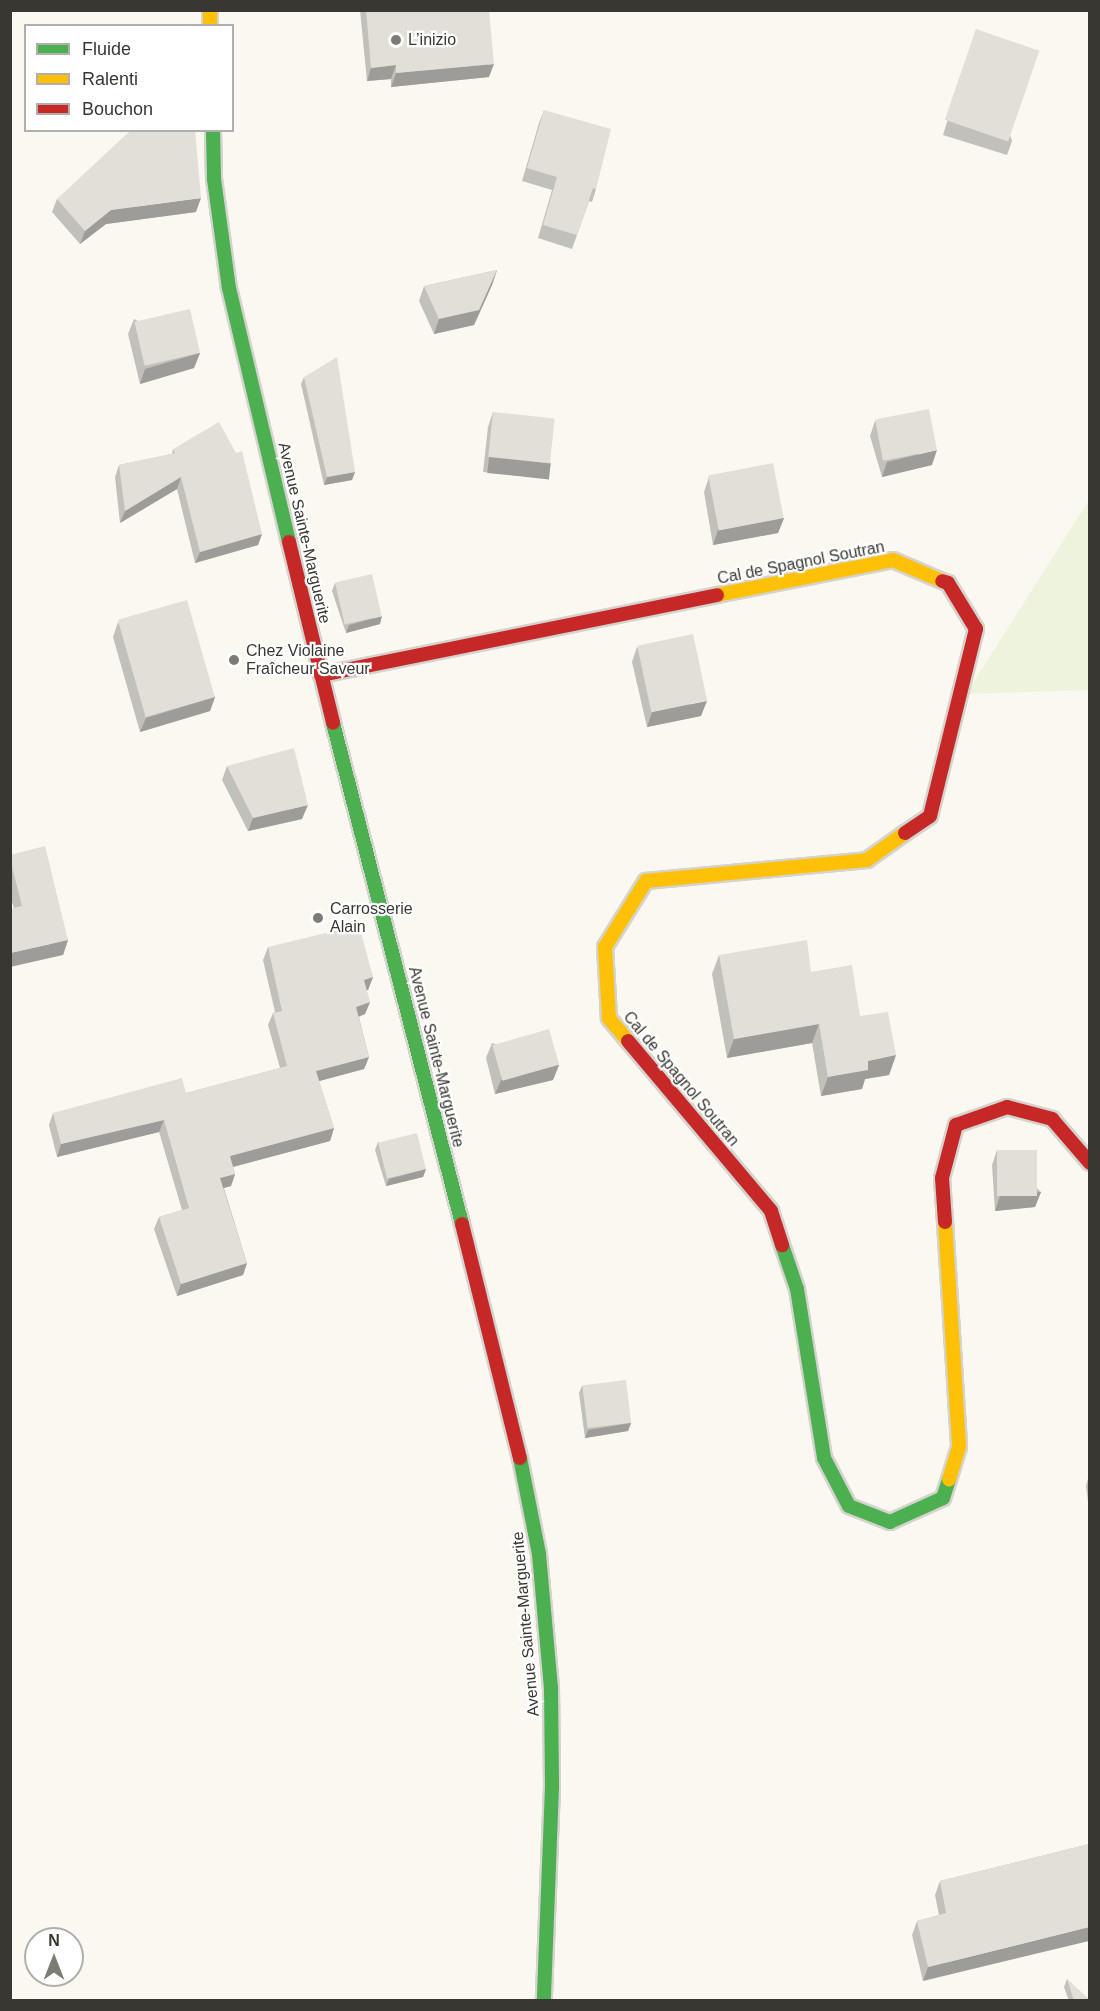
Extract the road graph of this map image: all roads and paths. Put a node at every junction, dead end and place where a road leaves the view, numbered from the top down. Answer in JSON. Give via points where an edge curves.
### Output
{"nodes":[{"id":1,"x":213,"y":132,"type":"edge"},
{"id":2,"x":321,"y":675,"type":"junction"},
{"id":3,"x":1089,"y":1163,"type":"edge"},
{"id":4,"x":544,"y":2001,"type":"edge"}],
"edges":[{"from":1,"to":2,"type":"street","name":"Avenue Sainte-Marguerite","via":[[214,179],[229,288]]},
{"from":2,"to":3,"type":"street","name":"Cal de Spagnol Soutran","via":[[893,560],[948,583],[976,629],[930,816],[867,860],[646,882],[605,947],[609,1018],[771,1211],[798,1289],[824,1458],[849,1506],[890,1522],[943,1498],[959,1447],[942,1178],[956,1125],[1007,1107],[1052,1119]]},
{"from":2,"to":4,"type":"street","name":"Avenue Sainte-Marguerite","via":[[510,1410],[539,1554],[551,1688],[552,1786]]}]}
